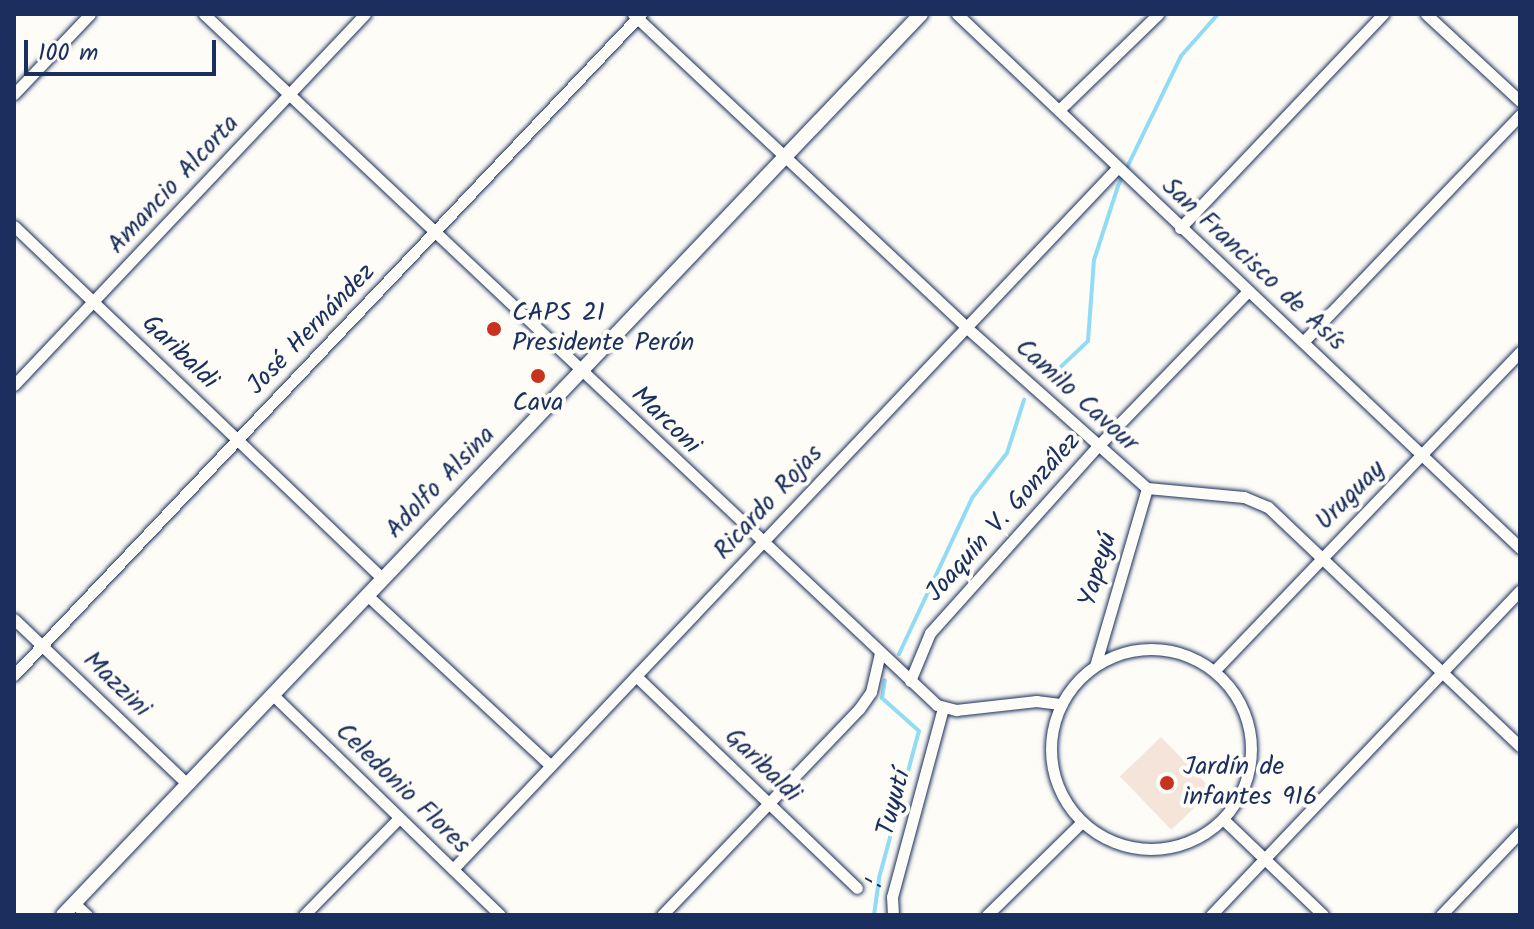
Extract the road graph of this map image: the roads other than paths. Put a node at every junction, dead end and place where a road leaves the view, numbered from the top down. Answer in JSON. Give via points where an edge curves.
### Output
{"nodes":[{"id":1,"x":90,"y":14,"type":"edge"},
{"id":2,"x":204,"y":14,"type":"edge"},
{"id":3,"x":365,"y":14,"type":"edge"},
{"id":4,"x":921,"y":14,"type":"edge"},
{"id":5,"x":957,"y":14,"type":"edge"},
{"id":6,"x":1158,"y":14,"type":"edge"},
{"id":7,"x":1383,"y":14,"type":"edge"},
{"id":8,"x":1426,"y":14,"type":"edge"},
{"id":9,"x":637,"y":15,"type":"edge"},
{"id":10,"x":14,"y":94,"type":"edge"},
{"id":11,"x":288,"y":95,"type":"junction"},
{"id":12,"x":1520,"y":101,"type":"edge"},
{"id":13,"x":1059,"y":110,"type":"junction"},
{"id":14,"x":1520,"y":115,"type":"edge"},
{"id":15,"x":785,"y":155,"type":"junction"},
{"id":16,"x":1122,"y":173,"type":"junction"},
{"id":17,"x":14,"y":226,"type":"edge"},
{"id":18,"x":1180,"y":228,"type":"junction"},
{"id":19,"x":434,"y":235,"type":"junction"},
{"id":20,"x":1248,"y":291,"type":"junction"},
{"id":21,"x":94,"y":303,"type":"junction"},
{"id":22,"x":966,"y":327,"type":"junction"},
{"id":23,"x":1303,"y":342,"type":"junction"},
{"id":24,"x":1520,"y":352,"type":"edge"},
{"id":25,"x":581,"y":371,"type":"junction"},
{"id":26,"x":14,"y":385,"type":"edge"},
{"id":27,"x":238,"y":439,"type":"junction"},
{"id":28,"x":1098,"y":446,"type":"junction"},
{"id":29,"x":1422,"y":455,"type":"junction"},
{"id":30,"x":1147,"y":488,"type":"junction"},
{"id":31,"x":761,"y":543,"type":"junction"},
{"id":32,"x":1520,"y":548,"type":"edge"},
{"id":33,"x":1322,"y":557,"type":"junction"},
{"id":34,"x":383,"y":579,"type":"junction"},
{"id":35,"x":1520,"y":591,"type":"edge"},
{"id":36,"x":368,"y":596,"type":"junction"},
{"id":37,"x":14,"y":619,"type":"edge"},
{"id":38,"x":42,"y":645,"type":"junction"},
{"id":39,"x":880,"y":654,"type":"junction"},
{"id":40,"x":1095,"y":666,"type":"junction"},
{"id":41,"x":1215,"y":670,"type":"junction"},
{"id":42,"x":1442,"y":672,"type":"junction"},
{"id":43,"x":14,"y":675,"type":"edge"},
{"id":44,"x":636,"y":676,"type":"junction"},
{"id":45,"x":910,"y":681,"type":"junction"},
{"id":46,"x":273,"y":695,"type":"junction"},
{"id":47,"x":1062,"y":704,"type":"junction"},
{"id":48,"x":943,"y":708,"type":"junction"},
{"id":49,"x":1520,"y":746,"type":"edge"},
{"id":50,"x":550,"y":765,"type":"junction"},
{"id":51,"x":187,"y":784,"type":"junction"},
{"id":52,"x":767,"y":801,"type":"junction"},
{"id":53,"x":399,"y":818,"type":"junction"},
{"id":54,"x":1224,"y":820,"type":"junction"},
{"id":55,"x":1082,"y":822,"type":"junction"},
{"id":56,"x":1520,"y":832,"type":"edge"},
{"id":57,"x":1264,"y":859,"type":"junction"},
{"id":58,"x":453,"y":869,"type":"junction"},
{"id":59,"x":857,"y":888,"type":"dead end"},
{"id":60,"x":74,"y":903,"type":"junction"},
{"id":61,"x":892,"y":912,"type":"edge"},
{"id":62,"x":63,"y":915,"type":"edge"},
{"id":63,"x":87,"y":915,"type":"edge"},
{"id":64,"x":304,"y":915,"type":"edge"},
{"id":65,"x":500,"y":915,"type":"edge"},
{"id":66,"x":662,"y":915,"type":"edge"},
{"id":67,"x":987,"y":915,"type":"edge"},
{"id":68,"x":1211,"y":915,"type":"edge"},
{"id":69,"x":1323,"y":915,"type":"edge"},
{"id":70,"x":1441,"y":915,"type":"edge"}],
"edges":[{"from":1,"to":10,"type":"street"},
{"from":2,"to":11,"type":"street","name":"Marconi"},
{"from":3,"to":11,"type":"street","name":"Amancio Alcorta"},
{"from":4,"to":15,"type":"street","name":"Adolfo Alsina"},
{"from":5,"to":13,"type":"street","name":"San Francisco de Asís"},
{"from":6,"to":13,"type":"street"},
{"from":7,"to":18,"type":"street"},
{"from":8,"to":12,"type":"street"},
{"from":9,"to":15,"type":"street","name":"Camilo Cavour"},
{"from":9,"to":19,"type":"street","name":"José Hernández"},
{"from":11,"to":19,"type":"street","name":"Marconi"},
{"from":11,"to":21,"type":"street","name":"Amancio Alcorta"},
{"from":13,"to":16,"type":"street","name":"San Francisco de Asís"},
{"from":14,"to":23,"type":"street"},
{"from":15,"to":22,"type":"street","name":"Camilo Cavour"},
{"from":15,"to":25,"type":"street","name":"Adolfo Alsina"},
{"from":16,"to":18,"type":"street","name":"San Francisco de Asís"},
{"from":16,"to":22,"type":"street","name":"Ricardo Rojas"},
{"from":17,"to":21,"type":"street","name":"Garibaldi"},
{"from":18,"to":20,"type":"street","name":"San Francisco de Asís"},
{"from":19,"to":25,"type":"street","name":"Marconi"},
{"from":19,"to":27,"type":"street","name":"José Hernández"},
{"from":20,"to":23,"type":"street","name":"San Francisco de Asís"},
{"from":20,"to":28,"type":"street","name":"Joaquín V. González"},
{"from":21,"to":26,"type":"street","name":"Amancio Alcorta"},
{"from":21,"to":27,"type":"street","name":"Garibaldi"},
{"from":22,"to":28,"type":"street","name":"Camilo Cavour"},
{"from":22,"to":31,"type":"street","name":"Ricardo Rojas"},
{"from":23,"to":29,"type":"street","name":"San Francisco de Asís"},
{"from":24,"to":29,"type":"street","name":"Uruguay"},
{"from":25,"to":31,"type":"street","name":"Marconi"},
{"from":25,"to":34,"type":"street","name":"Adolfo Alsina"},
{"from":27,"to":34,"type":"street","name":"Garibaldi"},
{"from":27,"to":38,"type":"street","name":"José Hernández"},
{"from":28,"to":30,"type":"street","name":"Camilo Cavour"},
{"from":28,"to":45,"type":"street","name":"Joaquín V. González","via":[[930,633]]},
{"from":29,"to":32,"type":"street","name":"San Francisco de Asís"},
{"from":29,"to":33,"type":"street","name":"Uruguay"},
{"from":30,"to":33,"type":"street","name":"Camilo Cavour","via":[[1257,500]]},
{"from":30,"to":40,"type":"street","name":"Yapeyú"},
{"from":31,"to":39,"type":"street","name":"Marconi"},
{"from":31,"to":44,"type":"street","name":"Ricardo Rojas"},
{"from":33,"to":41,"type":"street","name":"Uruguay"},
{"from":33,"to":42,"type":"street","name":"Camilo Cavour"},
{"from":34,"to":36,"type":"street","name":"Adolfo Alsina"},
{"from":35,"to":42,"type":"street"},
{"from":36,"to":46,"type":"street","name":"Adolfo Alsina"},
{"from":36,"to":50,"type":"street"},
{"from":37,"to":38,"type":"street","name":"Mazzini"},
{"from":38,"to":43,"type":"street","name":"José Hernández"},
{"from":38,"to":51,"type":"street","name":"Mazzini"},
{"from":39,"to":45,"type":"street","name":"Marconi"},
{"from":39,"to":52,"type":"street","via":[[866,700]]},
{"from":40,"to":41,"type":"street","via":[[1121,653],[1153,648],[1186,654]]},
{"from":40,"to":47,"type":"street"},
{"from":41,"to":54,"type":"street","via":[[1241,704],[1252,757],[1244,788]]},
{"from":42,"to":49,"type":"street","name":"Camilo Cavour"},
{"from":42,"to":57,"type":"street"},
{"from":44,"to":50,"type":"street","name":"Ricardo Rojas"},
{"from":44,"to":52,"type":"street","name":"Garibaldi"},
{"from":45,"to":48,"type":"street","name":"Marconi"},
{"from":46,"to":51,"type":"street","name":"Adolfo Alsina"},
{"from":46,"to":53,"type":"street","name":"Celedonio Flores"},
{"from":47,"to":48,"type":"street"},
{"from":47,"to":55,"type":"street","via":[[1050,749],[1054,776]]},
{"from":48,"to":61,"type":"street","name":"Tuyutí"},
{"from":50,"to":58,"type":"street","name":"Ricardo Rojas"},
{"from":51,"to":60,"type":"street","name":"Adolfo Alsina"},
{"from":52,"to":59,"type":"street","name":"Garibaldi"},
{"from":52,"to":66,"type":"street"},
{"from":53,"to":58,"type":"street","name":"Celedonio Flores"},
{"from":53,"to":64,"type":"street"},
{"from":54,"to":55,"type":"street","via":[[1172,847],[1140,848],[1109,840]]},
{"from":54,"to":57,"type":"street"},
{"from":55,"to":67,"type":"street"},
{"from":56,"to":70,"type":"street"},
{"from":57,"to":68,"type":"street"},
{"from":57,"to":69,"type":"street"},
{"from":58,"to":65,"type":"street","name":"Celedonio Flores"},
{"from":60,"to":62,"type":"street","name":"Adolfo Alsina"},
{"from":60,"to":63,"type":"street"}]}
